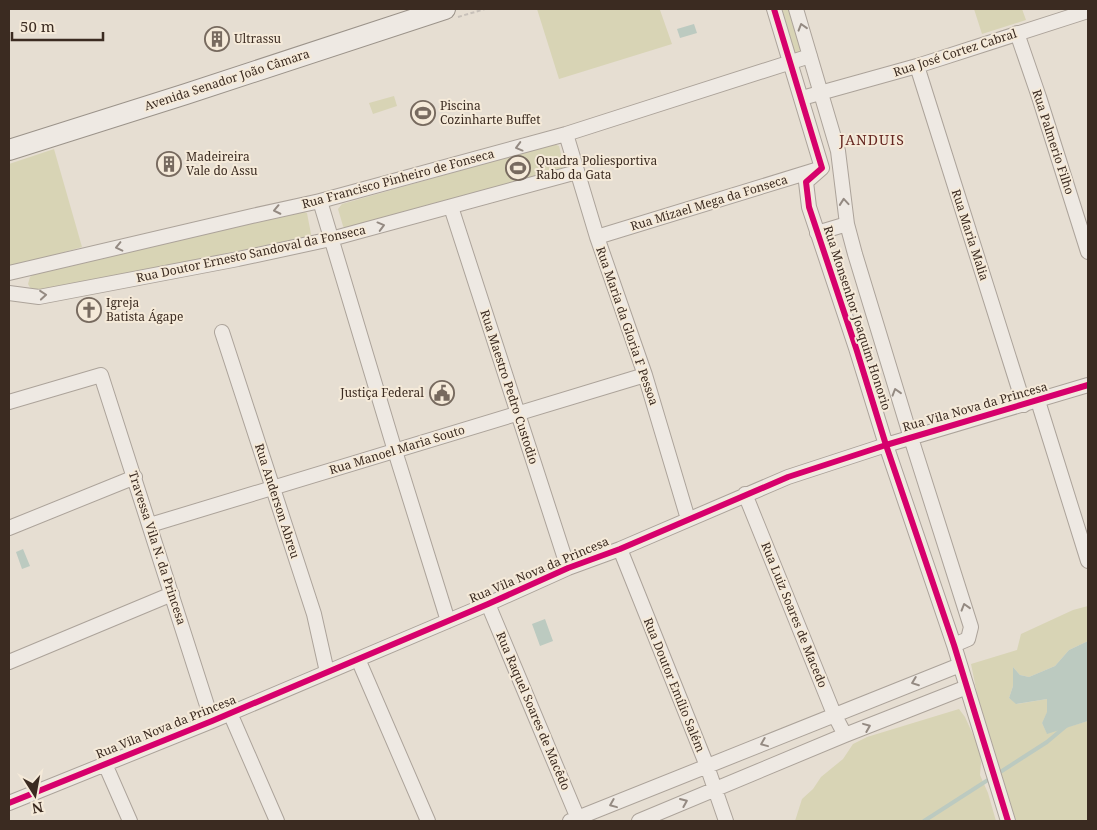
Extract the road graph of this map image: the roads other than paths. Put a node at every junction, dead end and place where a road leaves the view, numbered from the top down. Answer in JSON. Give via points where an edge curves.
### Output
{"nodes":[{"id":1,"x":445,"y":9,"type":"edge"},
{"id":2,"x":774,"y":9,"type":"edge"},
{"id":3,"x":796,"y":9,"type":"edge"},
{"id":4,"x":1088,"y":11,"type":"edge"},
{"id":5,"x":1017,"y":33,"type":"junction"},
{"id":6,"x":810,"y":56,"type":"junction"},
{"id":7,"x":791,"y":62,"type":"junction"},
{"id":8,"x":918,"y":66,"type":"junction"},
{"id":9,"x":822,"y":93,"type":"junction"},
{"id":10,"x":802,"y":98,"type":"junction"},
{"id":11,"x":566,"y":134,"type":"junction"},
{"id":12,"x":9,"y":150,"type":"edge"},
{"id":13,"x":822,"y":168,"type":"junction"},
{"id":14,"x":578,"y":172,"type":"junction"},
{"id":15,"x":320,"y":201,"type":"junction"},
{"id":16,"x":451,"y":207,"type":"junction"},
{"id":17,"x":847,"y":224,"type":"junction"},
{"id":18,"x":817,"y":232,"type":"junction"},
{"id":19,"x":597,"y":237,"type":"junction"},
{"id":20,"x":330,"y":239,"type":"junction"},
{"id":21,"x":1088,"y":252,"type":"edge"},
{"id":22,"x":9,"y":273,"type":"edge"},
{"id":23,"x":9,"y":293,"type":"edge"},
{"id":24,"x":222,"y":332,"type":"dead end"},
{"id":25,"x":644,"y":375,"type":"junction"},
{"id":26,"x":1088,"y":385,"type":"edge"},
{"id":27,"x":9,"y":402,"type":"edge"},
{"id":28,"x":1031,"y":403,"type":"junction"},
{"id":29,"x":517,"y":415,"type":"junction"},
{"id":30,"x":910,"y":438,"type":"junction"},
{"id":31,"x":886,"y":445,"type":"junction"},
{"id":32,"x":395,"y":451,"type":"junction"},
{"id":33,"x":135,"y":477,"type":"junction"},
{"id":34,"x":272,"y":488,"type":"junction"},
{"id":35,"x":745,"y":494,"type":"junction"},
{"id":36,"x":688,"y":519,"type":"junction"},
{"id":37,"x":150,"y":525,"type":"junction"},
{"id":38,"x":9,"y":528,"type":"edge"},
{"id":39,"x":620,"y":549,"type":"junction"},
{"id":40,"x":1088,"y":562,"type":"edge"},
{"id":41,"x":568,"y":568,"type":"junction"},
{"id":42,"x":172,"y":594,"type":"junction"},
{"id":43,"x":488,"y":604,"type":"junction"},
{"id":44,"x":448,"y":621,"type":"junction"},
{"id":45,"x":954,"y":644,"type":"junction"},
{"id":46,"x":358,"y":659,"type":"junction"},
{"id":47,"x":9,"y":662,"type":"edge"},
{"id":48,"x":960,"y":665,"type":"junction"},
{"id":49,"x":327,"y":672,"type":"junction"},
{"id":50,"x":967,"y":687,"type":"junction"},
{"id":51,"x":230,"y":713,"type":"junction"},
{"id":52,"x":834,"y":714,"type":"junction"},
{"id":53,"x":212,"y":721,"type":"junction"},
{"id":54,"x":845,"y":736,"type":"junction"},
{"id":55,"x":105,"y":764,"type":"junction"},
{"id":56,"x":707,"y":766,"type":"junction"},
{"id":57,"x":714,"y":789,"type":"junction"},
{"id":58,"x":9,"y":803,"type":"edge"},
{"id":59,"x":575,"y":820,"type":"edge"},
{"id":60,"x":130,"y":821,"type":"edge"},
{"id":61,"x":277,"y":821,"type":"edge"},
{"id":62,"x":428,"y":821,"type":"edge"},
{"id":63,"x":639,"y":821,"type":"edge"},
{"id":64,"x":726,"y":821,"type":"edge"},
{"id":65,"x":1008,"y":821,"type":"edge"}],
"edges":[{"from":1,"to":12,"type":"main road","name":"Avenida Senador João Câmara"},
{"from":2,"to":7,"type":"street"},
{"from":6,"to":3,"type":"street","name":"Rua Monsenhor Joaquim Honorio","one_way":true},
{"from":4,"to":5,"type":"street","name":"Rua José Cortez Cabral"},
{"from":5,"to":8,"type":"street","name":"Rua José Cortez Cabral"},
{"from":5,"to":21,"type":"street","name":"Rua Palmerio Filho"},
{"from":6,"to":7,"type":"street","name":"Rua Francisco Pinheiro de Fonseca"},
{"from":6,"to":9,"type":"street","name":"Rua Monsenhor Joaquim Honorio"},
{"from":7,"to":10,"type":"street"},
{"from":7,"to":11,"type":"street","name":"Rua Francisco Pinheiro de Fonseca"},
{"from":8,"to":9,"type":"street","name":"Rua José Cortez Cabral"},
{"from":8,"to":28,"type":"street","name":"Rua Maria Malia"},
{"from":9,"to":10,"type":"street","name":"Rua José Cortez Cabral"},
{"from":17,"to":9,"type":"street","name":"Rua Monsenhor Joaquim Honorio","one_way":true,"via":[[838,151]]},
{"from":10,"to":13,"type":"street"},
{"from":11,"to":14,"type":"street","name":"Rua Maria da Gloria F Pessoa"},
{"from":11,"to":15,"type":"street","name":"Rua Francisco Pinheiro de Fonseca","one_way":true},
{"from":13,"to":18,"type":"street","name":"Rua Monsenhor Joaquim Honorio","via":[[806,182]]},
{"from":13,"to":19,"type":"street","name":"Rua Mizael Mega da Fonseca"},
{"from":14,"to":16,"type":"street","name":"Rua Doutor Ernesto Sandoval da Fonseca"},
{"from":14,"to":19,"type":"street","name":"Rua Maria da Gloria F Pessoa"},
{"from":15,"to":20,"type":"street"},
{"from":15,"to":22,"type":"street","name":"Rua Francisco Pinheiro de Fonseca","one_way":true},
{"from":20,"to":16,"type":"street","name":"Rua Doutor Ernesto Sandoval da Fonseca","one_way":true},
{"from":16,"to":29,"type":"street","name":"Rua Maestro Pedro Custodio"},
{"from":17,"to":18,"type":"street"},
{"from":30,"to":17,"type":"street","name":"Rua Monsenhor Joaquim Honorio","one_way":true},
{"from":18,"to":31,"type":"street","name":"Rua Monsenhor Joaquim Honorio"},
{"from":19,"to":25,"type":"street","name":"Rua Maria da Gloria F Pessoa"},
{"from":23,"to":20,"type":"street","name":"Rua Doutor Ernesto Sandoval da Fonseca","one_way":true,"via":[[39,296]]},
{"from":20,"to":32,"type":"street"},
{"from":24,"to":34,"type":"street","name":"Rua Anderson Abreu"},
{"from":25,"to":29,"type":"street","name":"Rua Manoel Maria Souto"},
{"from":25,"to":36,"type":"street","name":"Rua Maria da Gloria F Pessoa"},
{"from":26,"to":28,"type":"street","name":"Rua Vila Nova da Princesa"},
{"from":27,"to":33,"type":"street","name":"Travessa Vila N. da Princesa","via":[[101,375]]},
{"from":28,"to":30,"type":"street","name":"Rua Vila Nova da Princesa"},
{"from":28,"to":40,"type":"street","name":"Rua Maria Malia"},
{"from":29,"to":32,"type":"street","name":"Rua Manoel Maria Souto"},
{"from":29,"to":41,"type":"street","name":"Rua Maestro Pedro Custodio"},
{"from":30,"to":31,"type":"street","name":"Rua Vila Nova da Princesa"},
{"from":45,"to":30,"type":"street","name":"Rua Monsenhor Joaquim Honorio","one_way":true,"via":[[968,640],[971,627]]},
{"from":31,"to":35,"type":"street","name":"Rua Vila Nova da Princesa"},
{"from":31,"to":45,"type":"street","name":"Rua Monsenhor Joaquim Honorio"},
{"from":32,"to":34,"type":"street","name":"Rua Manoel Maria Souto"},
{"from":32,"to":44,"type":"street"},
{"from":33,"to":37,"type":"street","name":"Travessa Vila N. da Princesa"},
{"from":33,"to":38,"type":"street"},
{"from":34,"to":37,"type":"street","name":"Rua Manoel Maria Souto"},
{"from":34,"to":49,"type":"street","name":"Rua Anderson Abreu","via":[[314,614]]},
{"from":35,"to":36,"type":"street","name":"Rua Vila Nova da Princesa"},
{"from":35,"to":52,"type":"street","name":"Rua Luiz Soares de Macedo"},
{"from":36,"to":39,"type":"street","name":"Rua Vila Nova da Princesa"},
{"from":37,"to":42,"type":"street","name":"Travessa Vila N. da Princesa"},
{"from":39,"to":41,"type":"street","name":"Rua Vila Nova da Princesa"},
{"from":39,"to":56,"type":"street","name":"Rua Doutor Emílio Salém"},
{"from":41,"to":43,"type":"street","name":"Rua Vila Nova da Princesa"},
{"from":42,"to":47,"type":"street"},
{"from":42,"to":53,"type":"street","name":"Travessa Vila N. da Princesa"},
{"from":43,"to":44,"type":"street","name":"Rua Vila Nova da Princesa"},
{"from":43,"to":59,"type":"street","name":"Rua Raquel Soares de Macêdo"},
{"from":44,"to":46,"type":"street","name":"Rua Vila Nova da Princesa"},
{"from":45,"to":48,"type":"street","name":"Rua Monsenhor Joaquim Honorio"},
{"from":46,"to":49,"type":"street","name":"Rua Vila Nova da Princesa"},
{"from":46,"to":62,"type":"street"},
{"from":48,"to":50,"type":"street","name":"Rua Monsenhor Joaquim Honorio"},
{"from":48,"to":52,"type":"street","one_way":true},
{"from":49,"to":51,"type":"street","name":"Rua Vila Nova da Princesa"},
{"from":54,"to":50,"type":"street","one_way":true},
{"from":50,"to":65,"type":"street","name":"Rua Monsenhor Joaquim Honorio"},
{"from":51,"to":53,"type":"street","name":"Rua Vila Nova da Princesa"},
{"from":51,"to":61,"type":"street"},
{"from":52,"to":54,"type":"street","name":"Rua Luiz Soares de Macedo"},
{"from":52,"to":56,"type":"street","one_way":true},
{"from":53,"to":55,"type":"street","name":"Rua Vila Nova da Princesa"},
{"from":54,"to":57,"type":"street"},
{"from":55,"to":58,"type":"street","name":"Rua Vila Nova da Princesa"},
{"from":55,"to":60,"type":"street"},
{"from":56,"to":57,"type":"street","name":"Rua Doutor Emílio Salém"},
{"from":56,"to":59,"type":"street","one_way":true},
{"from":63,"to":57,"type":"street","one_way":true},
{"from":57,"to":64,"type":"street","name":"Rua Doutor Emílio Salém"}]}
